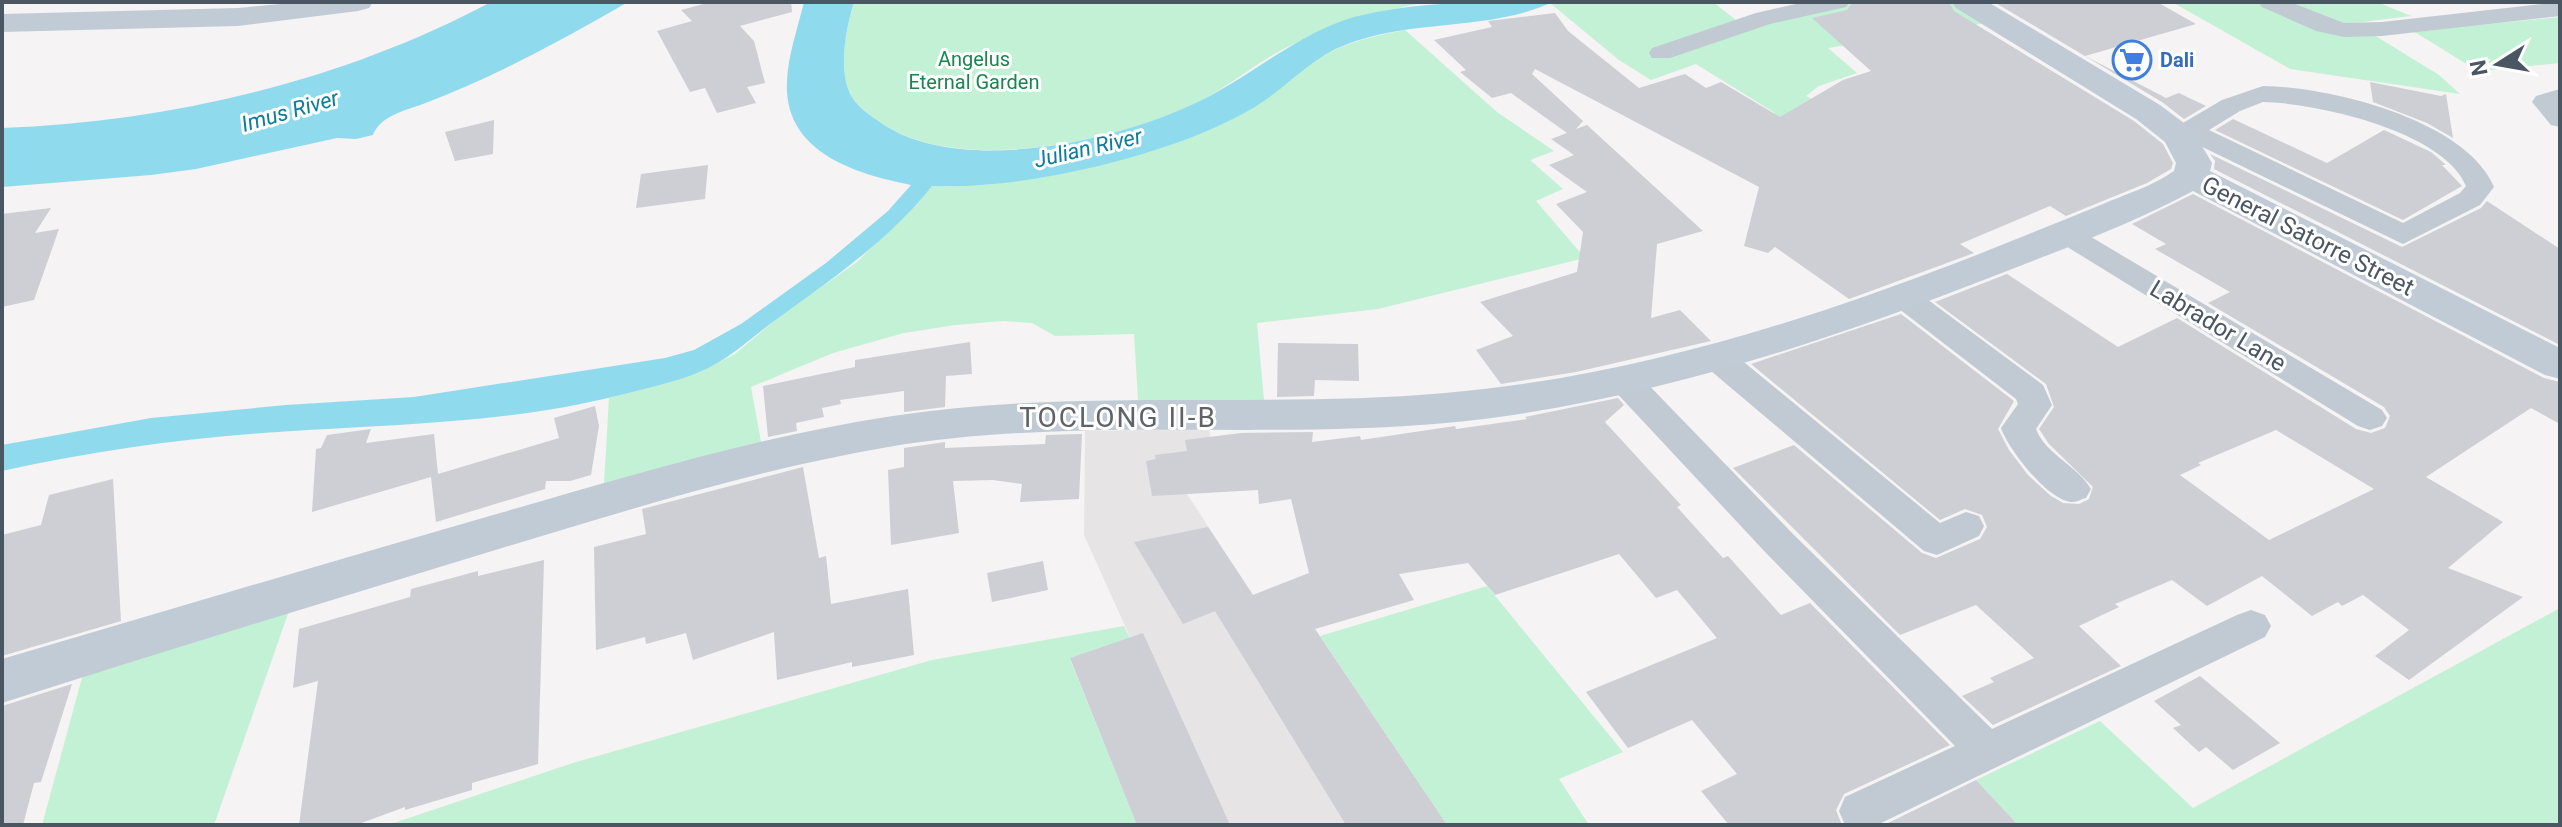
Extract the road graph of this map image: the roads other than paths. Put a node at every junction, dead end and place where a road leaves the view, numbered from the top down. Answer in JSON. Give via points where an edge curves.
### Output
{"nodes":[{"id":1,"x":358,"y":2,"type":"edge"},
{"id":2,"x":1838,"y":2,"type":"edge"},
{"id":3,"x":1967,"y":2,"type":"edge"},
{"id":4,"x":2270,"y":2,"type":"edge"},
{"id":5,"x":2463,"y":2,"type":"edge"},
{"id":6,"x":2560,"y":9,"type":"edge"},
{"id":7,"x":2491,"y":15,"type":"junction"},
{"id":8,"x":2,"y":23,"type":"edge"},
{"id":9,"x":1661,"y":53,"type":"dead end"},
{"id":10,"x":2560,"y":97,"type":"edge"},
{"id":11,"x":2560,"y":119,"type":"edge"},
{"id":12,"x":2187,"y":147,"type":"junction"},
{"id":13,"x":2066,"y":234,"type":"junction"},
{"id":14,"x":1905,"y":298,"type":"junction"},
{"id":15,"x":1716,"y":357,"type":"junction"},
{"id":16,"x":2560,"y":365,"type":"edge"},
{"id":17,"x":1624,"y":380,"type":"junction"},
{"id":18,"x":2370,"y":418,"type":"dead end"},
{"id":19,"x":2073,"y":489,"type":"dead end"},
{"id":20,"x":1966,"y":526,"type":"dead end"},
{"id":21,"x":2251,"y":626,"type":"dead end"},
{"id":22,"x":2,"y":681,"type":"edge"},
{"id":23,"x":1987,"y":751,"type":"junction"},
{"id":24,"x":1861,"y":811,"type":"dead end"}],
"edges":[{"from":1,"to":8,"type":"street","via":[[238,17]]},
{"from":2,"to":9,"type":"street","via":[[1764,18]]},
{"from":3,"to":12,"type":"street","name":"General Satorre Street","via":[[2148,112]]},
{"from":4,"to":7,"type":"street","via":[[2344,30]]},
{"from":5,"to":7,"type":"street"},
{"from":6,"to":7,"type":"street"},
{"from":10,"to":11,"type":"street","via":[[2545,102]]},
{"from":12,"to":12,"type":"street","via":[[2252,96],[2270,93],[2412,126],[2471,170],[2480,187],[2470,199],[2403,235]]},
{"from":12,"to":13,"type":"street","via":[[2177,186]]},
{"from":12,"to":16,"type":"street","name":"General Satorre Street"},
{"from":13,"to":14,"type":"street"},
{"from":13,"to":18,"type":"street","name":"Labrador Lane"},
{"from":14,"to":15,"type":"street"},
{"from":14,"to":19,"type":"street","via":[[2031,393],[2035,405],[2019,433]]},
{"from":15,"to":17,"type":"street"},
{"from":15,"to":20,"type":"street","via":[[1937,541]]},
{"from":17,"to":22,"type":"street","via":[[1442,409],[1073,416],[892,431],[636,491]]},
{"from":17,"to":23,"type":"street"},
{"from":21,"to":23,"type":"street"},
{"from":23,"to":24,"type":"street"}]}
